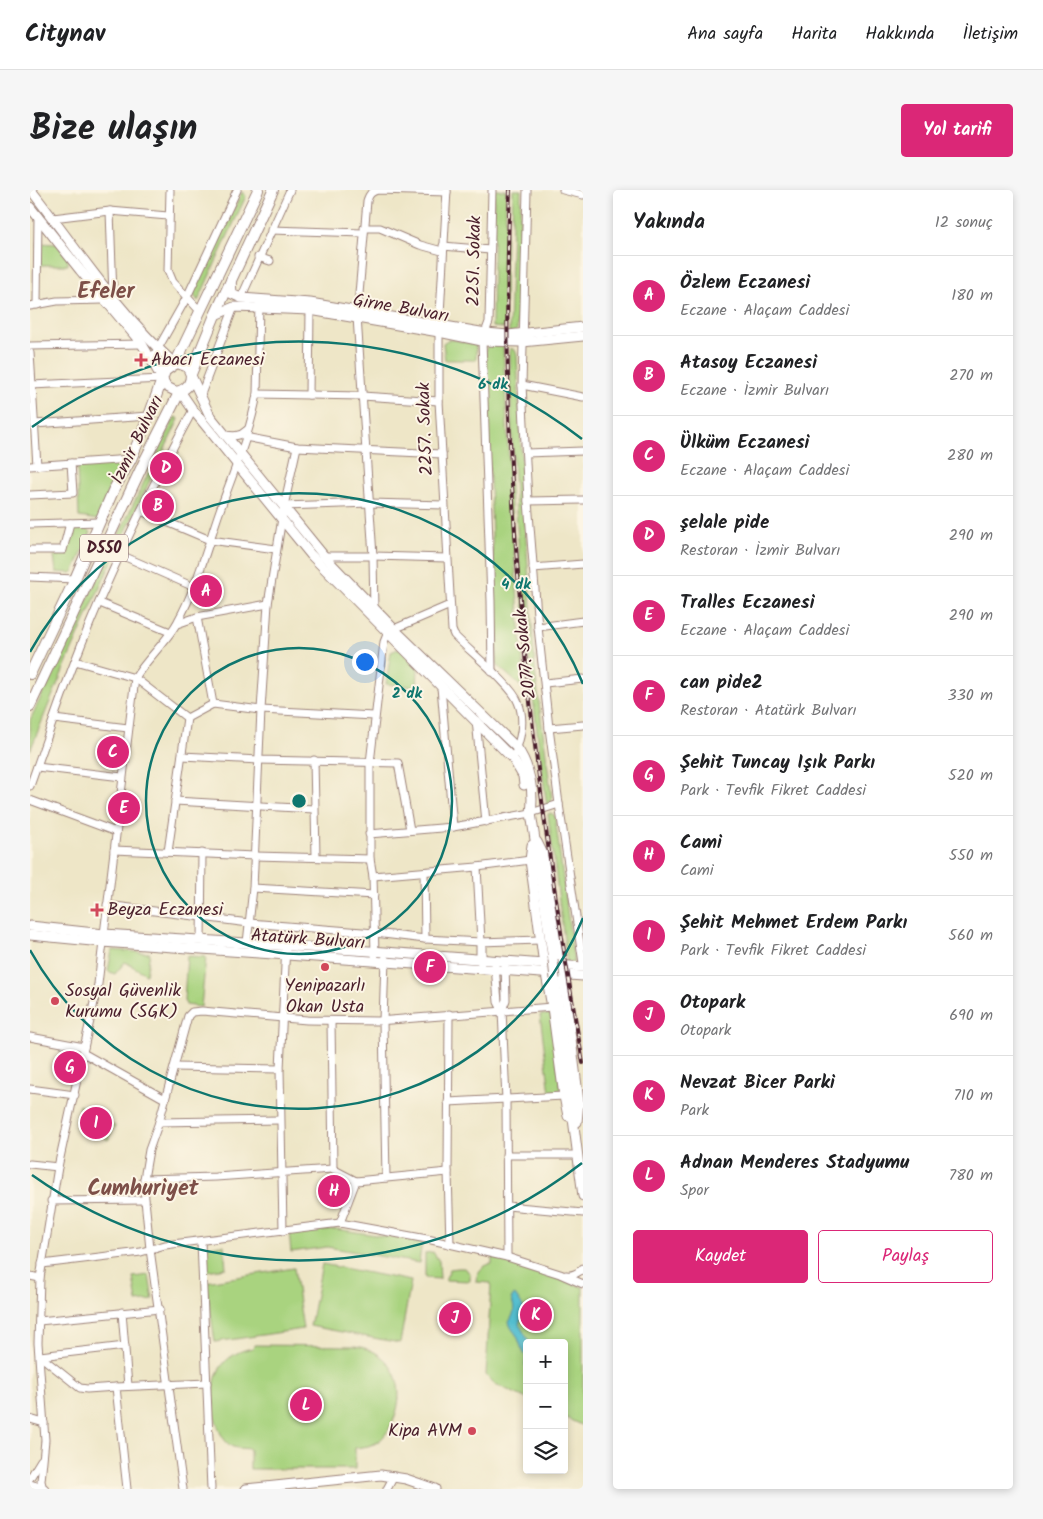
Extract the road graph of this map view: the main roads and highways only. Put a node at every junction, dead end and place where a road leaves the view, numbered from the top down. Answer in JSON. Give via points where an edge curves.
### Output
{"nodes":[{"id":1,"x":258,"y":190,"type":"edge"},
{"id":2,"x":273,"y":190,"type":"edge"},
{"id":3,"x":35,"y":192,"type":"edge"},
{"id":4,"x":252,"y":195,"type":"edge"},
{"id":5,"x":30,"y":207,"type":"edge"},
{"id":6,"x":231,"y":279,"type":"junction"},
{"id":7,"x":109,"y":298,"type":"junction"},
{"id":8,"x":259,"y":303,"type":"junction"},
{"id":9,"x":357,"y":314,"type":"junction"},
{"id":10,"x":215,"y":315,"type":"junction"},
{"id":11,"x":583,"y":328,"type":"edge"},
{"id":12,"x":583,"y":336,"type":"edge"},
{"id":13,"x":523,"y":338,"type":"junction"},
{"id":14,"x":175,"y":364,"type":"junction"},
{"id":15,"x":191,"y":374,"type":"junction"},
{"id":16,"x":164,"y":378,"type":"junction"},
{"id":17,"x":180,"y":391,"type":"junction"},
{"id":18,"x":238,"y":458,"type":"junction"},
{"id":19,"x":374,"y":612,"type":"junction"},
{"id":20,"x":391,"y":630,"type":"junction"},
{"id":21,"x":32,"y":668,"type":"edge"},
{"id":22,"x":30,"y":706,"type":"edge"},
{"id":23,"x":531,"y":813,"type":"junction"},
{"id":24,"x":534,"y":835,"type":"junction"},
{"id":25,"x":30,"y":926,"type":"edge"},
{"id":26,"x":30,"y":935,"type":"edge"},
{"id":27,"x":103,"y":938,"type":"junction"},
{"id":28,"x":481,"y":942,"type":"road end"},
{"id":29,"x":285,"y":950,"type":"junction"},
{"id":30,"x":380,"y":956,"type":"junction"},
{"id":31,"x":481,"y":961,"type":"junction"},
{"id":32,"x":495,"y":966,"type":"junction"},
{"id":33,"x":583,"y":967,"type":"edge"},
{"id":34,"x":545,"y":969,"type":"junction"},
{"id":35,"x":560,"y":973,"type":"junction"},
{"id":36,"x":583,"y":976,"type":"edge"},
{"id":37,"x":575,"y":1129,"type":"junction"},
{"id":38,"x":583,"y":1196,"type":"edge"},
{"id":39,"x":393,"y":1479,"type":"junction"},
{"id":40,"x":30,"y":1485,"type":"edge"},
{"id":41,"x":331,"y":1485,"type":"edge"},
{"id":42,"x":296,"y":1488,"type":"edge"},
{"id":43,"x":43,"y":1489,"type":"edge"},
{"id":44,"x":246,"y":1489,"type":"edge"},
{"id":45,"x":281,"y":1489,"type":"edge"},
{"id":46,"x":421,"y":1489,"type":"edge"},
{"id":47,"x":435,"y":1489,"type":"edge"}],
"edges":[{"from":1,"to":4,"type":"highway","name":"İzmir Bulvarı","number":"D550"},
{"from":2,"to":6,"type":"highway","name":"İzmir Bulvarı","number":"D550"},
{"from":3,"to":7,"type":"main road"},
{"from":4,"to":14,"type":"highway","name":"İzmir Bulvarı","number":"D550"},
{"from":5,"to":7,"type":"main road","via":[[89,281]]},
{"from":6,"to":8,"type":"main road","name":"Girne Bulvarı","via":[[232,294]]},
{"from":6,"to":10,"type":"highway","name":"İzmir Bulvarı","number":"D550"},
{"from":7,"to":14,"type":"main road"},
{"from":7,"to":16,"type":"main road"},
{"from":8,"to":9,"type":"main road","name":"Girne Bulvarı"},
{"from":8,"to":9,"type":"main road","name":"Girne Bulvarı","via":[[310,303]]},
{"from":8,"to":10,"type":"main road","name":"Girne Bulvarı","via":[[234,307]]},
{"from":9,"to":13,"type":"main road","name":"Girne Bulvarı","via":[[484,337],[508,334]]},
{"from":10,"to":15,"type":"highway","name":"İzmir Bulvarı","number":"D550"},
{"from":11,"to":13,"type":"main road","name":"Girne Bulvarı"},
{"from":12,"to":13,"type":"main road","name":"Girne Bulvarı"},
{"from":14,"to":15,"type":"main road","via":[[183,365]]},
{"from":14,"to":16,"type":"highway","name":"İzmir Bulvarı","number":"D550","via":[[165,370]]},
{"from":15,"to":17,"type":"highway","name":"İzmir Bulvarı","number":"D550","via":[[188,387]]},
{"from":15,"to":18,"type":"main road","via":[[210,416]]},
{"from":16,"to":17,"type":"main road","via":[[167,387]]},
{"from":16,"to":21,"type":"highway","name":"İzmir Bulvarı","number":"D550","via":[[131,459],[113,491]]},
{"from":17,"to":18,"type":"main road","via":[[193,410]]},
{"from":17,"to":22,"type":"highway","name":"İzmir Bulvarı","number":"D550"},
{"from":18,"to":19,"type":"main road","via":[[284,506]]},
{"from":18,"to":19,"type":"main road","via":[[311,555]]},
{"from":19,"to":20,"type":"main road"},
{"from":20,"to":23,"type":"main road","via":[[441,687],[512,758],[523,776]]},
{"from":20,"to":23,"type":"main road","via":[[517,748],[526,763],[533,800]]},
{"from":23,"to":24,"type":"main road"},
{"from":24,"to":34,"type":"main road","via":[[530,860]]},
{"from":24,"to":35,"type":"main road","bridge":true,"via":[[553,960]]},
{"from":24,"to":35,"type":"main road","via":[[543,854]]},
{"from":25,"to":27,"type":"main road","name":"Atatürk Bulvarı"},
{"from":26,"to":27,"type":"main road","name":"Atatürk Bulvarı"},
{"from":27,"to":29,"type":"main road","name":"Atatürk Bulvarı"},
{"from":27,"to":29,"type":"main road","name":"Atatürk Bulvarı","via":[[247,943]]},
{"from":28,"to":31,"type":"main road"},
{"from":29,"to":30,"type":"main road","name":"Atatürk Bulvarı"},
{"from":30,"to":31,"type":"main road"},
{"from":30,"to":32,"type":"main road","name":"Atatürk Bulvarı"},
{"from":31,"to":32,"type":"main road"},
{"from":32,"to":34,"type":"main road"},
{"from":33,"to":35,"type":"main road"},
{"from":34,"to":35,"type":"main road"},
{"from":34,"to":37,"type":"main road","via":[[567,1114]]},
{"from":35,"to":36,"type":"main road"},
{"from":35,"to":37,"type":"main road"},
{"from":37,"to":38,"type":"main road"},
{"from":39,"to":41,"type":"main road","via":[[381,1476]]},
{"from":39,"to":46,"type":"main road"},
{"from":39,"to":47,"type":"main road","via":[[406,1479]]},
{"from":40,"to":43,"type":"main road"},
{"from":41,"to":42,"type":"main road"},
{"from":41,"to":44,"type":"main road"},
{"from":42,"to":45,"type":"main road"}]}
